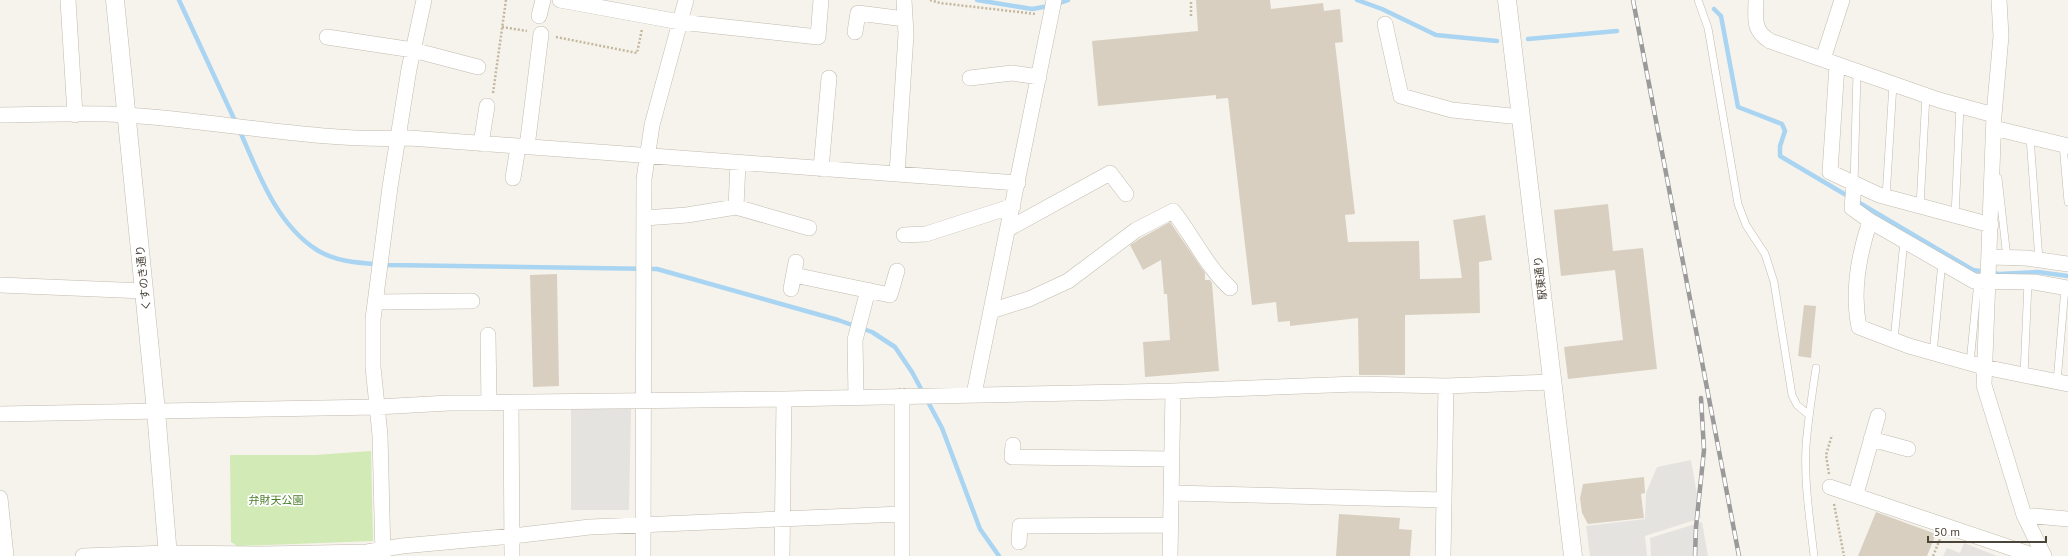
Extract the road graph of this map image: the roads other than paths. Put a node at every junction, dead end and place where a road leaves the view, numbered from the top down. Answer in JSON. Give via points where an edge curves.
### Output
{"nodes":[{"id":1,"x":68,"y":0,"type":"edge"},
{"id":2,"x":114,"y":0,"type":"edge"},
{"id":3,"x":424,"y":0,"type":"edge"},
{"id":4,"x":543,"y":0,"type":"edge"},
{"id":5,"x":560,"y":0,"type":"edge"},
{"id":6,"x":686,"y":0,"type":"edge"},
{"id":7,"x":821,"y":0,"type":"edge"},
{"id":8,"x":904,"y":0,"type":"edge"},
{"id":9,"x":1507,"y":0,"type":"edge"},
{"id":10,"x":1698,"y":0,"type":"edge"},
{"id":11,"x":1756,"y":0,"type":"edge"},
{"id":12,"x":1842,"y":0,"type":"edge"},
{"id":13,"x":1999,"y":0,"type":"edge"},
{"id":14,"x":1052,"y":9,"type":"edge"},
{"id":15,"x":539,"y":16,"type":"dead end"},
{"id":16,"x":905,"y":18,"type":"junction"},
{"id":17,"x":680,"y":22,"type":"junction"},
{"id":18,"x":1385,"y":24,"type":"dead end"},
{"id":19,"x":855,"y":32,"type":"dead end"},
{"id":20,"x":541,"y":34,"type":"road end"},
{"id":21,"x":327,"y":37,"type":"dead end"},
{"id":22,"x":413,"y":50,"type":"junction"},
{"id":23,"x":1823,"y":60,"type":"junction"},
{"id":24,"x":1837,"y":64,"type":"junction"},
{"id":25,"x":478,"y":67,"type":"dead end"},
{"id":26,"x":1857,"y":72,"type":"junction"},
{"id":27,"x":829,"y":78,"type":"dead end"},
{"id":28,"x":970,"y":78,"type":"dead end"},
{"id":29,"x":1039,"y":78,"type":"junction"},
{"id":30,"x":1893,"y":84,"type":"junction"},
{"id":31,"x":1926,"y":95,"type":"junction"},
{"id":32,"x":487,"y":106,"type":"road end"},
{"id":33,"x":1960,"y":106,"type":"junction"},
{"id":34,"x":76,"y":115,"type":"junction"},
{"id":35,"x":126,"y":115,"type":"junction"},
{"id":36,"x":1520,"y":115,"type":"junction"},
{"id":37,"x":0,"y":116,"type":"edge"},
{"id":38,"x":1994,"y":121,"type":"junction"},
{"id":39,"x":2030,"y":136,"type":"junction"},
{"id":40,"x":398,"y":139,"type":"junction"},
{"id":41,"x":482,"y":144,"type":"junction"},
{"id":42,"x":2065,"y":145,"type":"edge"},
{"id":43,"x":523,"y":147,"type":"junction"},
{"id":44,"x":646,"y":157,"type":"junction"},
{"id":45,"x":738,"y":163,"type":"junction"},
{"id":46,"x":821,"y":169,"type":"junction"},
{"id":47,"x":1992,"y":171,"type":"junction"},
{"id":48,"x":897,"y":174,"type":"junction"},
{"id":49,"x":513,"y":178,"type":"dead end"},
{"id":50,"x":1018,"y":183,"type":"junction"},
{"id":51,"x":1854,"y":186,"type":"junction"},
{"id":52,"x":1126,"y":194,"type":"dead end"},
{"id":53,"x":1886,"y":197,"type":"junction"},
{"id":54,"x":2068,"y":202,"type":"edge"},
{"id":55,"x":1013,"y":206,"type":"junction"},
{"id":56,"x":736,"y":207,"type":"junction"},
{"id":57,"x":1920,"y":207,"type":"junction"},
{"id":58,"x":1955,"y":216,"type":"junction"},
{"id":59,"x":644,"y":218,"type":"junction"},
{"id":60,"x":1870,"y":221,"type":"junction"},
{"id":61,"x":1991,"y":225,"type":"junction"},
{"id":62,"x":810,"y":228,"type":"dead end"},
{"id":63,"x":1008,"y":229,"type":"junction"},
{"id":64,"x":904,"y":234,"type":"dead end"},
{"id":65,"x":1904,"y":241,"type":"junction"},
{"id":66,"x":2008,"y":258,"type":"junction"},
{"id":67,"x":2039,"y":260,"type":"junction"},
{"id":68,"x":1942,"y":262,"type":"junction"},
{"id":69,"x":2068,"y":264,"type":"edge"},
{"id":70,"x":897,"y":271,"type":"dead end"},
{"id":71,"x":1987,"y":273,"type":"junction"},
{"id":72,"x":793,"y":275,"type":"dead end"},
{"id":73,"x":2028,"y":282,"type":"junction"},
{"id":74,"x":0,"y":285,"type":"edge"},
{"id":75,"x":1230,"y":288,"type":"dead end"},
{"id":76,"x":2066,"y":288,"type":"edge"},
{"id":77,"x":868,"y":290,"type":"junction"},
{"id":78,"x":144,"y":291,"type":"junction"},
{"id":79,"x":472,"y":301,"type":"dead end"},
{"id":80,"x":375,"y":302,"type":"junction"},
{"id":81,"x":991,"y":311,"type":"junction"},
{"id":82,"x":488,"y":335,"type":"dead end"},
{"id":83,"x":1894,"y":340,"type":"junction"},
{"id":84,"x":1933,"y":353,"type":"junction"},
{"id":85,"x":1977,"y":365,"type":"junction"},
{"id":86,"x":1816,"y":368,"type":"dead end"},
{"id":87,"x":2024,"y":375,"type":"junction"},
{"id":88,"x":1552,"y":382,"type":"junction"},
{"id":89,"x":2063,"y":383,"type":"edge"},
{"id":90,"x":1446,"y":386,"type":"junction"},
{"id":91,"x":1173,"y":391,"type":"junction"},
{"id":92,"x":974,"y":394,"type":"junction"},
{"id":93,"x":902,"y":396,"type":"junction"},
{"id":94,"x":856,"y":397,"type":"junction"},
{"id":95,"x":784,"y":399,"type":"junction"},
{"id":96,"x":643,"y":401,"type":"junction"},
{"id":97,"x":489,"y":403,"type":"junction"},
{"id":98,"x":511,"y":403,"type":"junction"},
{"id":99,"x":377,"y":407,"type":"junction"},
{"id":100,"x":156,"y":411,"type":"junction"},
{"id":101,"x":0,"y":414,"type":"edge"},
{"id":102,"x":1808,"y":415,"type":"junction"},
{"id":103,"x":1878,"y":416,"type":"dead end"},
{"id":104,"x":1871,"y":439,"type":"junction"},
{"id":105,"x":1013,"y":445,"type":"dead end"},
{"id":106,"x":1908,"y":449,"type":"dead end"},
{"id":107,"x":1172,"y":459,"type":"junction"},
{"id":108,"x":1830,"y":486,"type":"dead end"},
{"id":109,"x":1172,"y":493,"type":"junction"},
{"id":110,"x":1856,"y":494,"type":"junction"},
{"id":111,"x":0,"y":498,"type":"edge"},
{"id":112,"x":1444,"y":500,"type":"junction"},
{"id":113,"x":902,"y":514,"type":"junction"},
{"id":114,"x":2024,"y":515,"type":"junction"},
{"id":115,"x":2068,"y":518,"type":"edge"},
{"id":116,"x":782,"y":519,"type":"junction"},
{"id":117,"x":642,"y":524,"type":"junction"},
{"id":118,"x":1171,"y":525,"type":"junction"},
{"id":119,"x":512,"y":536,"type":"junction"},
{"id":120,"x":1019,"y":542,"type":"dead end"},
{"id":121,"x":383,"y":553,"type":"edge"},
{"id":122,"x":168,"y":554,"type":"edge"},
{"id":123,"x":265,"y":555,"type":"edge"},
{"id":124,"x":6,"y":556,"type":"edge"},
{"id":125,"x":83,"y":556,"type":"edge"},
{"id":126,"x":87,"y":556,"type":"edge"},
{"id":127,"x":512,"y":556,"type":"edge"},
{"id":128,"x":643,"y":556,"type":"edge"},
{"id":129,"x":782,"y":556,"type":"edge"},
{"id":130,"x":902,"y":556,"type":"edge"},
{"id":131,"x":1170,"y":556,"type":"edge"},
{"id":132,"x":1443,"y":556,"type":"edge"},
{"id":133,"x":1573,"y":556,"type":"edge"},
{"id":134,"x":1814,"y":556,"type":"edge"},
{"id":135,"x":2035,"y":556,"type":"edge"},
{"id":136,"x":2044,"y":556,"type":"edge"}],
"edges":[{"from":1,"to":34,"type":"street"},
{"from":2,"to":35,"type":"street","name":"くすのき通り"},
{"from":3,"to":22,"type":"street"},
{"from":4,"to":15,"type":"street"},
{"from":5,"to":17,"type":"street"},
{"from":6,"to":17,"type":"street"},
{"from":7,"to":17,"type":"street","via":[[818,37]]},
{"from":8,"to":16,"type":"street"},
{"from":9,"to":36,"type":"street","name":"駅東通り"},
{"from":10,"to":102,"type":"lane","via":[[1708,28],[1738,204],[1746,225],[1765,254],[1774,282],[1792,395],[1797,405]]},
{"from":11,"to":23,"type":"street","via":[[1756,25],[1761,36]]},
{"from":12,"to":23,"type":"street"},
{"from":13,"to":38,"type":"street","via":[[2000,36]]},
{"from":14,"to":29,"type":"street"},
{"from":16,"to":19,"type":"street","via":[[858,13]]},
{"from":16,"to":48,"type":"street"},
{"from":17,"to":44,"type":"street"},
{"from":18,"to":36,"type":"street","via":[[1401,96],[1452,110]]},
{"from":20,"to":43,"type":"street"},
{"from":21,"to":22,"type":"street"},
{"from":22,"to":25,"type":"street"},
{"from":22,"to":40,"type":"street"},
{"from":23,"to":24,"type":"street"},
{"from":24,"to":26,"type":"street"},
{"from":24,"to":51,"type":"street","via":[[1830,172]]},
{"from":26,"to":30,"type":"street"},
{"from":26,"to":51,"type":"lane"},
{"from":27,"to":46,"type":"street"},
{"from":28,"to":29,"type":"street","via":[[1012,73]]},
{"from":29,"to":50,"type":"street"},
{"from":30,"to":31,"type":"street"},
{"from":30,"to":53,"type":"lane"},
{"from":31,"to":33,"type":"street"},
{"from":31,"to":57,"type":"lane"},
{"from":32,"to":41,"type":"street"},
{"from":33,"to":38,"type":"street"},
{"from":33,"to":58,"type":"lane"},
{"from":34,"to":35,"type":"street"},
{"from":34,"to":37,"type":"street"},
{"from":35,"to":40,"type":"street","via":[[250,128]]},
{"from":35,"to":78,"type":"street","name":"くすのき通り"},
{"from":36,"to":88,"type":"street","name":"駅東通り"},
{"from":38,"to":39,"type":"street"},
{"from":38,"to":47,"type":"street"},
{"from":39,"to":42,"type":"street"},
{"from":39,"to":67,"type":"lane"},
{"from":40,"to":41,"type":"street"},
{"from":40,"to":80,"type":"street"},
{"from":41,"to":43,"type":"street"},
{"from":42,"to":54,"type":"lane"},
{"from":43,"to":44,"type":"street"},
{"from":43,"to":49,"type":"street"},
{"from":44,"to":45,"type":"street"},
{"from":44,"to":59,"type":"street"},
{"from":45,"to":46,"type":"street"},
{"from":45,"to":56,"type":"street"},
{"from":46,"to":48,"type":"street"},
{"from":47,"to":61,"type":"street"},
{"from":47,"to":66,"type":"lane","via":[[1998,178]]},
{"from":48,"to":50,"type":"street"},
{"from":50,"to":55,"type":"street"},
{"from":51,"to":53,"type":"street"},
{"from":51,"to":60,"type":"street","via":[[1852,208]]},
{"from":52,"to":63,"type":"street","via":[[1110,173]]},
{"from":53,"to":57,"type":"street"},
{"from":55,"to":63,"type":"street"},
{"from":55,"to":64,"type":"street","via":[[926,234]]},
{"from":56,"to":59,"type":"street","via":[[686,216]]},
{"from":56,"to":62,"type":"street"},
{"from":57,"to":58,"type":"street"},
{"from":58,"to":61,"type":"street"},
{"from":59,"to":96,"type":"street"},
{"from":60,"to":65,"type":"street"},
{"from":60,"to":83,"type":"street","via":[[1862,244],[1855,307],[1859,327]]},
{"from":61,"to":71,"type":"street"},
{"from":63,"to":81,"type":"street"},
{"from":65,"to":68,"type":"street"},
{"from":65,"to":83,"type":"lane"},
{"from":66,"to":67,"type":"street"},
{"from":66,"to":71,"type":"street"},
{"from":67,"to":69,"type":"street"},
{"from":68,"to":71,"type":"street","via":[[1974,281]]},
{"from":68,"to":84,"type":"lane"},
{"from":70,"to":77,"type":"street","via":[[890,295]]},
{"from":71,"to":73,"type":"street"},
{"from":71,"to":85,"type":"street"},
{"from":72,"to":77,"type":"street"},
{"from":73,"to":76,"type":"street"},
{"from":73,"to":87,"type":"lane"},
{"from":74,"to":78,"type":"street"},
{"from":75,"to":81,"type":"street","via":[[1219,277],[1173,211],[1136,230],[1068,281],[1029,299]]},
{"from":76,"to":89,"type":"lane"},
{"from":77,"to":94,"type":"street","via":[[855,340]]},
{"from":78,"to":100,"type":"street","name":"くすのき通り"},
{"from":79,"to":80,"type":"street"},
{"from":80,"to":99,"type":"street","via":[[373,367]]},
{"from":81,"to":92,"type":"street"},
{"from":82,"to":97,"type":"street"},
{"from":83,"to":84,"type":"street"},
{"from":84,"to":85,"type":"street"},
{"from":85,"to":87,"type":"street"},
{"from":85,"to":114,"type":"street"},
{"from":86,"to":102,"type":"lane"},
{"from":87,"to":89,"type":"street"},
{"from":88,"to":90,"type":"street"},
{"from":88,"to":133,"type":"street","name":"駅東通り"},
{"from":90,"to":91,"type":"street","via":[[1357,384]]},
{"from":90,"to":112,"type":"street"},
{"from":91,"to":92,"type":"street"},
{"from":91,"to":107,"type":"street"},
{"from":92,"to":93,"type":"street"},
{"from":93,"to":94,"type":"street"},
{"from":93,"to":113,"type":"street"},
{"from":94,"to":95,"type":"street"},
{"from":95,"to":96,"type":"street"},
{"from":95,"to":116,"type":"street"},
{"from":96,"to":98,"type":"street"},
{"from":96,"to":117,"type":"street"},
{"from":97,"to":98,"type":"street"},
{"from":97,"to":99,"type":"street"},
{"from":98,"to":119,"type":"street"},
{"from":99,"to":100,"type":"street"},
{"from":99,"to":121,"type":"street"},
{"from":100,"to":101,"type":"street"},
{"from":100,"to":122,"type":"street","name":"くすのき通り"},
{"from":102,"to":134,"type":"lane","via":[[1808,497]]},
{"from":103,"to":104,"type":"street"},
{"from":104,"to":106,"type":"street"},
{"from":104,"to":110,"type":"street"},
{"from":105,"to":107,"type":"street","via":[[1012,457]]},
{"from":107,"to":109,"type":"street"},
{"from":108,"to":110,"type":"street"},
{"from":109,"to":112,"type":"street"},
{"from":109,"to":118,"type":"street"},
{"from":110,"to":135,"type":"street"},
{"from":111,"to":124,"type":"street"},
{"from":112,"to":132,"type":"street"},
{"from":113,"to":116,"type":"street"},
{"from":113,"to":130,"type":"street"},
{"from":114,"to":115,"type":"street"},
{"from":114,"to":136,"type":"street"},
{"from":116,"to":117,"type":"street"},
{"from":116,"to":129,"type":"street"},
{"from":117,"to":119,"type":"street"},
{"from":117,"to":128,"type":"street"},
{"from":118,"to":120,"type":"street","via":[[1020,526]]},
{"from":118,"to":131,"type":"street"},
{"from":119,"to":121,"type":"street","via":[[402,546]]},
{"from":119,"to":127,"type":"street"},
{"from":121,"to":123,"type":"street"},
{"from":122,"to":123,"type":"street"},
{"from":122,"to":126,"type":"street"},
{"from":125,"to":126,"type":"street"}]}
